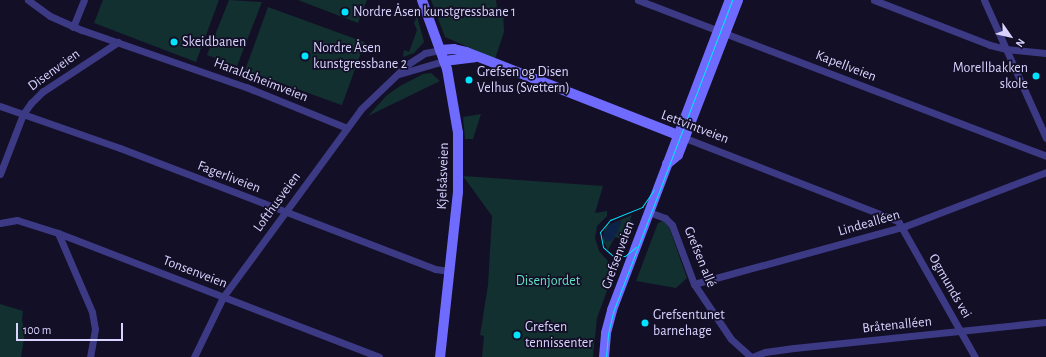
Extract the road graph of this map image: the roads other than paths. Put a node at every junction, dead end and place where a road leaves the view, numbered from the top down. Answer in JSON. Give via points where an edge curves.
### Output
{"nodes":[{"id":1,"x":28,"y":0,"type":"edge"},
{"id":2,"x":84,"y":0,"type":"edge"},
{"id":3,"x":422,"y":0,"type":"edge"},
{"id":4,"x":638,"y":0,"type":"edge"},
{"id":5,"x":730,"y":0,"type":"edge"},
{"id":6,"x":738,"y":0,"type":"edge"},
{"id":7,"x":874,"y":0,"type":"edge"},
{"id":8,"x":984,"y":0,"type":"edge"},
{"id":9,"x":74,"y":27,"type":"junction"},
{"id":10,"x":721,"y":32,"type":"junction"},
{"id":11,"x":118,"y":42,"type":"junction"},
{"id":12,"x":1006,"y":49,"type":"junction"},
{"id":13,"x":440,"y":50,"type":"junction"},
{"id":14,"x":1046,"y":53,"type":"edge"},
{"id":15,"x":475,"y":57,"type":"junction"},
{"id":16,"x":444,"y":61,"type":"junction"},
{"id":17,"x":398,"y":74,"type":"junction"},
{"id":18,"x":0,"y":106,"type":"edge"},
{"id":19,"x":23,"y":114,"type":"junction"},
{"id":20,"x":347,"y":128,"type":"junction"},
{"id":21,"x":681,"y":136,"type":"junction"},
{"id":22,"x":1046,"y":138,"type":"edge"},
{"id":23,"x":1046,"y":156,"type":"edge"},
{"id":24,"x":1046,"y":172,"type":"edge"},
{"id":25,"x":0,"y":174,"type":"edge"},
{"id":26,"x":284,"y":212,"type":"junction"},
{"id":27,"x":649,"y":212,"type":"junction"},
{"id":28,"x":0,"y":223,"type":"edge"},
{"id":29,"x":903,"y":227,"type":"junction"},
{"id":30,"x":58,"y":233,"type":"junction"},
{"id":31,"x":450,"y":271,"type":"junction"},
{"id":32,"x":694,"y":284,"type":"junction"},
{"id":33,"x":223,"y":297,"type":"junction"},
{"id":34,"x":1046,"y":322,"type":"edge"},
{"id":35,"x":961,"y":331,"type":"junction"},
{"id":36,"x":90,"y":357,"type":"edge"},
{"id":37,"x":194,"y":357,"type":"edge"},
{"id":38,"x":379,"y":357,"type":"edge"},
{"id":39,"x":440,"y":357,"type":"edge"},
{"id":40,"x":604,"y":357,"type":"edge"},
{"id":41,"x":752,"y":357,"type":"edge"},
{"id":42,"x":975,"y":357,"type":"edge"}],
"edges":[{"from":1,"to":9,"type":"street","name":"Haraldsheimveien","via":[[50,16]]},
{"from":2,"to":9,"type":"street"},
{"from":3,"to":13,"type":"street","name":"Kjelsåsveien"},
{"from":4,"to":10,"type":"street","name":"Kapellveien"},
{"from":5,"to":10,"type":"street","name":"Grefsenveien"},
{"from":6,"to":10,"type":"street","name":"Grefsenveien"},
{"from":7,"to":12,"type":"street"},
{"from":8,"to":12,"type":"street"},
{"from":9,"to":11,"type":"street","name":"Haraldsheimveien"},
{"from":10,"to":21,"type":"street","name":"Grefsenveien"},
{"from":10,"to":23,"type":"street","name":"Kapellveien"},
{"from":11,"to":19,"type":"street","name":"Disenveien","via":[[42,92]]},
{"from":11,"to":20,"type":"street","name":"Haraldsheimveien","via":[[246,87]]},
{"from":12,"to":14,"type":"street"},
{"from":12,"to":22,"type":"street"},
{"from":13,"to":15,"type":"street","name":"Lettvintveien","via":[[460,50]]},
{"from":13,"to":16,"type":"street","name":"Kjelsåsveien"},
{"from":13,"to":17,"type":"street","name":"Lofthusveien","via":[[417,58]]},
{"from":15,"to":16,"type":"street","name":"Lettvintveien"},
{"from":15,"to":21,"type":"street","name":"Lettvintveien"},
{"from":16,"to":17,"type":"street","name":"Lofthusveien"},
{"from":16,"to":31,"type":"street","name":"Kjelsåsveien","via":[[454,101],[459,149],[458,192]]},
{"from":17,"to":20,"type":"street","name":"Lofthusveien","via":[[371,98]]},
{"from":18,"to":19,"type":"street","name":"Fagerliveien"},
{"from":19,"to":25,"type":"street","name":"Disenveien"},
{"from":19,"to":26,"type":"street","name":"Fagerliveien","via":[[120,148]]},
{"from":20,"to":26,"type":"street","name":"Lofthusveien"},
{"from":21,"to":27,"type":"street","name":"Grefsenveien","via":[[666,166]]},
{"from":21,"to":29,"type":"street","name":"Lettvintveien","via":[[896,220]]},
{"from":24,"to":29,"type":"street","name":"Lindealléen"},
{"from":26,"to":31,"type":"street","name":"Fagerliveien","via":[[435,269]]},
{"from":26,"to":33,"type":"street","name":"Lofthusveien"},
{"from":27,"to":32,"type":"street","name":"Grefsen allé","via":[[665,218],[672,225]]},
{"from":27,"to":40,"type":"street","name":"Grefsenveien","via":[[610,315]]},
{"from":28,"to":30,"type":"street","name":"Tonsenveien","via":[[17,220]]},
{"from":29,"to":32,"type":"street","name":"Lindealléen"},
{"from":29,"to":35,"type":"street","name":"Ogmunds vei"},
{"from":30,"to":33,"type":"street","name":"Tonsenveien"},
{"from":30,"to":36,"type":"street","via":[[92,312],[95,330]]},
{"from":31,"to":39,"type":"street","name":"Kjelsåsveien"},
{"from":32,"to":41,"type":"street","name":"Grefsen allé","via":[[731,339]]},
{"from":33,"to":37,"type":"street","name":"Lofthusveien"},
{"from":33,"to":38,"type":"street","name":"Tonsenveien"},
{"from":34,"to":35,"type":"street","name":"Bråtenalléen"},
{"from":35,"to":41,"type":"street","name":"Bråtenalléen","via":[[794,348],[765,352]]},
{"from":35,"to":42,"type":"street","name":"Ogmunds vei"}]}
